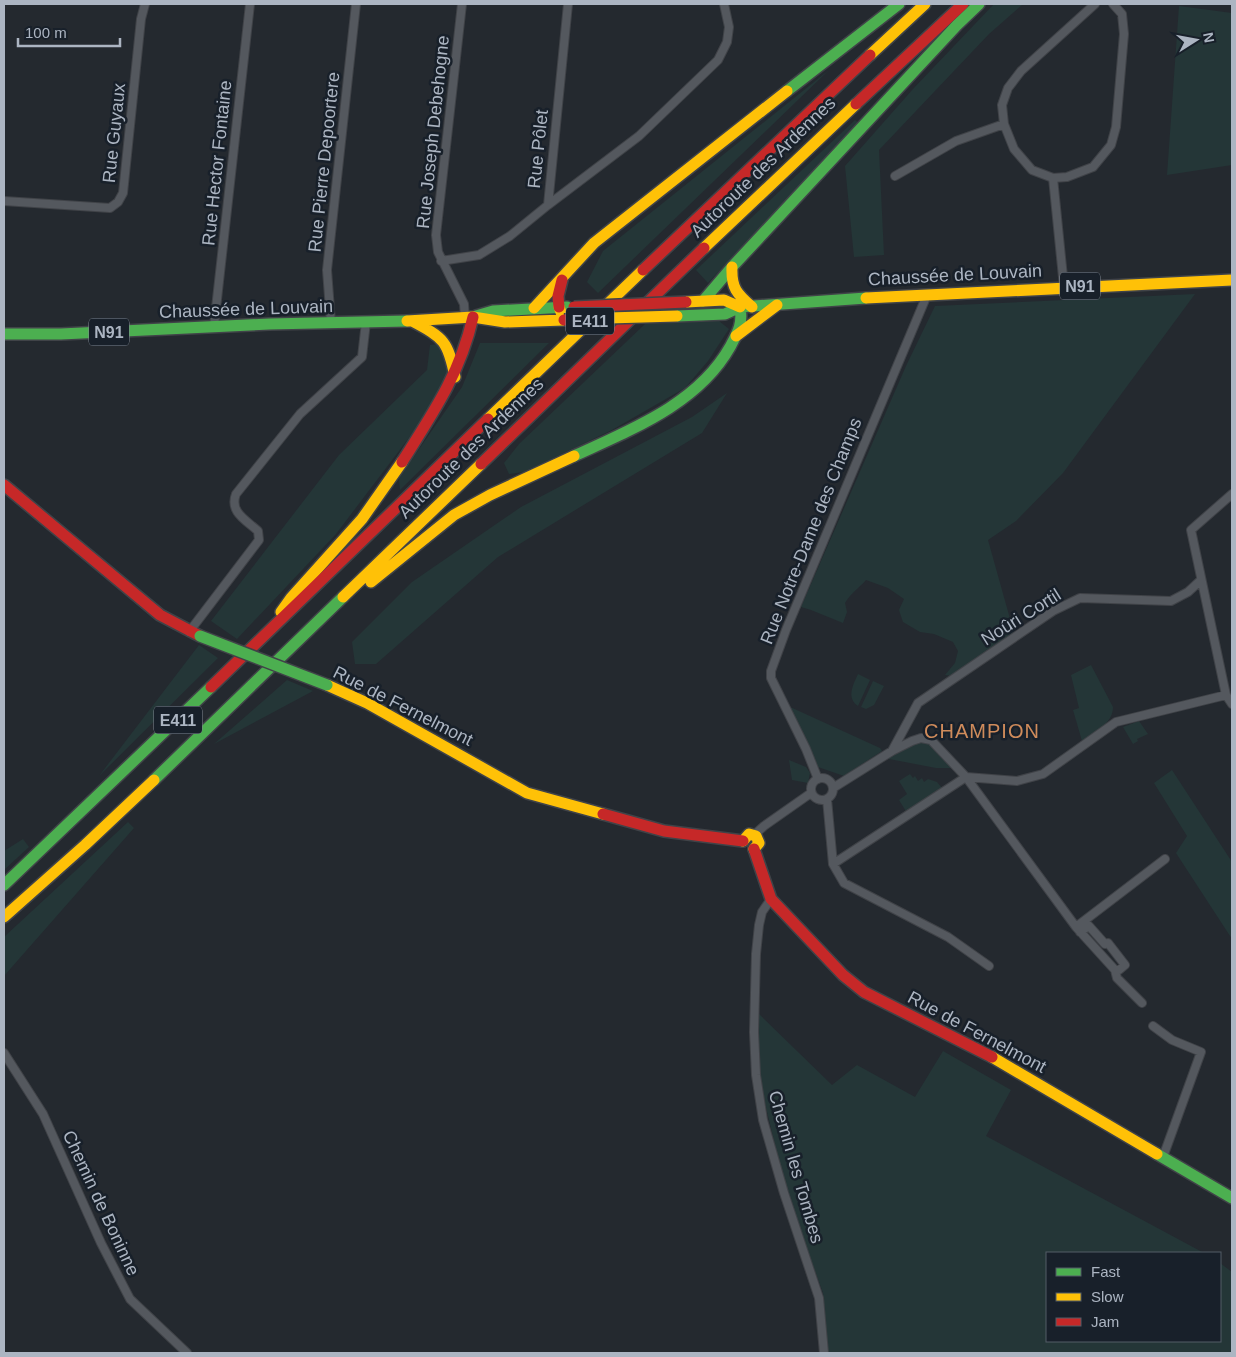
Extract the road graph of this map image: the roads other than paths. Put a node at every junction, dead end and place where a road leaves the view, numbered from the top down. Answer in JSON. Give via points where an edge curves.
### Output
{"nodes":[{"id":1,"x":152,"y":4,"type":"edge"},
{"id":2,"x":250,"y":4,"type":"edge"},
{"id":3,"x":356,"y":4,"type":"edge"},
{"id":4,"x":462,"y":4,"type":"edge"},
{"id":5,"x":568,"y":4,"type":"edge"},
{"id":6,"x":724,"y":4,"type":"edge"},
{"id":7,"x":899,"y":4,"type":"edge"},
{"id":8,"x":925,"y":4,"type":"edge"},
{"id":9,"x":963,"y":4,"type":"edge"},
{"id":10,"x":979,"y":4,"type":"edge"},
{"id":11,"x":1095,"y":4,"type":"edge"},
{"id":12,"x":1113,"y":4,"type":"edge"},
{"id":13,"x":144,"y":7,"type":"edge"},
{"id":14,"x":1004,"y":124,"type":"junction"},
{"id":15,"x":895,"y":176,"type":"dead end"},
{"id":16,"x":1053,"y":178,"type":"junction"},
{"id":17,"x":4,"y":201,"type":"edge"},
{"id":18,"x":548,"y":205,"type":"junction"},
{"id":19,"x":442,"y":261,"type":"junction"},
{"id":20,"x":732,"y":267,"type":"junction"},
{"id":21,"x":563,"y":279,"type":"junction"},
{"id":22,"x":1232,"y":280,"type":"edge"},
{"id":23,"x":1064,"y":287,"type":"junction"},
{"id":24,"x":927,"y":295,"type":"junction"},
{"id":25,"x":703,"y":301,"type":"junction"},
{"id":26,"x":776,"y":305,"type":"junction"},
{"id":27,"x":559,"y":307,"type":"junction"},
{"id":28,"x":740,"y":307,"type":"junction"},
{"id":29,"x":752,"y":307,"type":"junction"},
{"id":30,"x":534,"y":308,"type":"junction"},
{"id":31,"x":677,"y":316,"type":"junction"},
{"id":32,"x":469,"y":318,"type":"junction"},
{"id":33,"x":564,"y":320,"type":"junction"},
{"id":34,"x":412,"y":321,"type":"junction"},
{"id":35,"x":366,"y":322,"type":"junction"},
{"id":36,"x":331,"y":323,"type":"junction"},
{"id":37,"x":214,"y":326,"type":"junction"},
{"id":38,"x":4,"y":337,"type":"edge"},
{"id":39,"x":735,"y":337,"type":"junction"},
{"id":40,"x":455,"y":377,"type":"junction"},
{"id":41,"x":4,"y":485,"type":"edge"},
{"id":42,"x":1232,"y":494,"type":"edge"},
{"id":43,"x":1201,"y":580,"type":"junction"},
{"id":44,"x":347,"y":593,"type":"junction"},
{"id":45,"x":194,"y":634,"type":"junction"},
{"id":46,"x":258,"y":643,"type":"junction"},
{"id":47,"x":1226,"y":695,"type":"junction"},
{"id":48,"x":1232,"y":704,"type":"edge"},
{"id":49,"x":892,"y":751,"type":"junction"},
{"id":50,"x":966,"y":777,"type":"junction"},
{"id":51,"x":818,"y":779,"type":"junction"},
{"id":52,"x":833,"y":788,"type":"junction"},
{"id":53,"x":811,"y":793,"type":"junction"},
{"id":54,"x":827,"y":799,"type":"junction"},
{"id":55,"x":754,"y":835,"type":"junction"},
{"id":56,"x":743,"y":841,"type":"junction"},
{"id":57,"x":754,"y":849,"type":"junction"},
{"id":58,"x":1165,"y":858,"type":"dead end"},
{"id":59,"x":832,"y":864,"type":"junction"},
{"id":60,"x":4,"y":885,"type":"edge"},
{"id":61,"x":771,"y":899,"type":"junction"},
{"id":62,"x":4,"y":917,"type":"edge"},
{"id":63,"x":1078,"y":929,"type":"junction"},
{"id":64,"x":989,"y":966,"type":"dead end"},
{"id":65,"x":1115,"y":970,"type":"junction"},
{"id":66,"x":1142,"y":1003,"type":"dead end"},
{"id":67,"x":1153,"y":1026,"type":"dead end"},
{"id":68,"x":4,"y":1053,"type":"edge"},
{"id":69,"x":1163,"y":1157,"type":"junction"},
{"id":70,"x":1232,"y":1198,"type":"edge"},
{"id":71,"x":188,"y":1353,"type":"edge"},
{"id":72,"x":824,"y":1353,"type":"edge"}],
"edges":[{"from":1,"to":13,"type":"street"},
{"from":2,"to":37,"type":"street","name":"Rue Hector Fontaine"},
{"from":3,"to":36,"type":"street","name":"Rue Pierre Depoortere","via":[[327,270]]},
{"from":4,"to":19,"type":"street","name":"Rue Joseph Debehogne","via":[[436,235]]},
{"from":5,"to":18,"type":"street","name":"Rue Pôlet"},
{"from":6,"to":18,"type":"street","via":[[729,27],[728,42],[718,60],[639,136]]},
{"from":7,"to":21,"type":"main road","via":[[620,221],[594,243]]},
{"from":8,"to":46,"type":"main road","name":"Autoroute des Ardennes","number":"E411","via":[[664,250]]},
{"from":9,"to":44,"type":"main road","name":"Autoroute des Ardennes","number":"E411","via":[[695,255]]},
{"from":10,"to":20,"type":"main road"},
{"from":11,"to":14,"type":"street","via":[[1021,71],[1008,88],[1002,105]]},
{"from":12,"to":16,"type":"street","via":[[1122,14],[1124,34],[1116,128],[1110,145],[1093,167]]},
{"from":13,"to":17,"type":"street","name":"Rue Guyaux","via":[[123,193],[118,202],[110,208]]},
{"from":14,"to":15,"type":"street","via":[[956,141]]},
{"from":14,"to":16,"type":"street","via":[[1014,149],[1032,170]]},
{"from":16,"to":23,"type":"street"},
{"from":18,"to":19,"type":"street","name":"Rue Pôlet","via":[[510,236],[479,255]]},
{"from":19,"to":32,"type":"street","name":"Rue Joseph Debehogne"},
{"from":20,"to":25,"type":"main road"},
{"from":20,"to":29,"type":"main road","via":[[730,282],[735,292]]},
{"from":21,"to":27,"type":"main road","via":[[558,296]]},
{"from":21,"to":30,"type":"main road"},
{"from":22,"to":23,"type":"main road","name":"Chaussée de Louvain","number":"N91"},
{"from":23,"to":24,"type":"main road","name":"Chaussée de Louvain","number":"N91"},
{"from":24,"to":26,"type":"main road","name":"Chaussée de Louvain","number":"N91"},
{"from":24,"to":51,"type":"street","name":"Rue Notre-Dame des Champs","via":[[771,671],[771,678]]},
{"from":25,"to":27,"type":"main road","name":"Chaussée de Louvain","number":"N91","bridge":true},
{"from":25,"to":28,"type":"main road","name":"Chaussée de Louvain","number":"N91","via":[[724,300]]},
{"from":25,"to":31,"type":"main road"},
{"from":26,"to":29,"type":"main road","name":"Chaussée de Louvain","number":"N91"},
{"from":26,"to":39,"type":"main road"},
{"from":27,"to":30,"type":"main road","name":"Chaussée de Louvain","number":"N91"},
{"from":27,"to":33,"type":"main road"},
{"from":28,"to":29,"type":"main road","name":"Chaussée de Louvain","number":"N91"},
{"from":28,"to":31,"type":"main road","name":"Chaussée de Louvain","number":"N91","via":[[725,314]]},
{"from":28,"to":39,"type":"main road","via":[[742,320]]},
{"from":30,"to":32,"type":"main road","name":"Chaussée de Louvain","number":"N91","via":[[492,311]]},
{"from":31,"to":33,"type":"main road","name":"Chaussée de Louvain","number":"N91","bridge":true},
{"from":32,"to":33,"type":"main road","name":"Chaussée de Louvain","number":"N91","via":[[505,322]]},
{"from":32,"to":34,"type":"main road","name":"Chaussée de Louvain","number":"N91"},
{"from":32,"to":40,"type":"main road","via":[[468,345]]},
{"from":34,"to":35,"type":"main road","name":"Chaussée de Louvain","number":"N91"},
{"from":34,"to":40,"type":"main road","via":[[445,342]]},
{"from":35,"to":36,"type":"main road","name":"Chaussée de Louvain","number":"N91"},
{"from":35,"to":45,"type":"street","via":[[362,357],[300,414],[236,494],[234,507],[258,531],[259,540]]},
{"from":36,"to":37,"type":"main road","name":"Chaussée de Louvain","number":"N91"},
{"from":37,"to":38,"type":"main road","name":"Chaussée de Louvain","number":"N91"},
{"from":39,"to":44,"type":"main road","via":[[725,355],[696,388],[668,408],[636,427],[490,495],[454,516],[373,581]]},
{"from":40,"to":46,"type":"main road","via":[[362,519],[291,598]]},
{"from":41,"to":45,"type":"main road","name":"Rue de Fernelmont","via":[[160,615]]},
{"from":42,"to":43,"type":"street","via":[[1191,530]]},
{"from":43,"to":47,"type":"street"},
{"from":43,"to":49,"type":"street","name":"Noûri Cortil","via":[[1171,601],[1080,598],[1054,611],[918,703]]},
{"from":44,"to":62,"type":"main road","name":"Autoroute des Ardennes","number":"E411"},
{"from":45,"to":56,"type":"main road","name":"Rue de Fernelmont","bridge":true,"via":[[367,703],[527,792],[664,831]]},
{"from":46,"to":60,"type":"main road","name":"Autoroute des Ardennes","number":"E411"},
{"from":47,"to":48,"type":"street"},
{"from":47,"to":50,"type":"street","via":[[1116,722],[1043,774],[1017,781]]},
{"from":49,"to":50,"type":"street","via":[[921,738],[931,740]]},
{"from":49,"to":52,"type":"street"},
{"from":50,"to":59,"type":"street"},
{"from":50,"to":63,"type":"street"},
{"from":51,"to":52,"type":"street","via":[[831,782]]},
{"from":51,"to":53,"type":"street","via":[[812,785]]},
{"from":52,"to":54,"type":"street"},
{"from":53,"to":54,"type":"street","via":[[820,800]]},
{"from":53,"to":55,"type":"street"},
{"from":54,"to":59,"type":"street"},
{"from":55,"to":56,"type":"main road","via":[[747,835]]},
{"from":55,"to":57,"type":"main road","name":"Rue de Fernelmont","via":[[759,841]]},
{"from":56,"to":57,"type":"main road","name":"Rue de Fernelmont","via":[[745,848]]},
{"from":57,"to":61,"type":"main road","name":"Rue de Fernelmont"},
{"from":58,"to":63,"type":"street"},
{"from":59,"to":64,"type":"street","via":[[844,883],[948,937]]},
{"from":61,"to":69,"type":"main road","name":"Rue de Fernelmont","via":[[843,975],[864,992],[993,1057]]},
{"from":61,"to":72,"type":"street","name":"Chemin les Tombes","via":[[762,912],[756,954],[756,1075],[764,1120],[782,1184],[819,1298]]},
{"from":63,"to":65,"type":"street"},
{"from":63,"to":65,"type":"street","via":[[1089,926],[1104,944],[1108,943],[1125,965]]},
{"from":65,"to":66,"type":"street","via":[[1117,978]]},
{"from":67,"to":69,"type":"street","via":[[1172,1040],[1200,1052]]},
{"from":68,"to":71,"type":"street","name":"Chemin de Boninne","via":[[43,1114],[130,1299]]},
{"from":69,"to":70,"type":"main road","name":"Rue de Fernelmont"}]}
